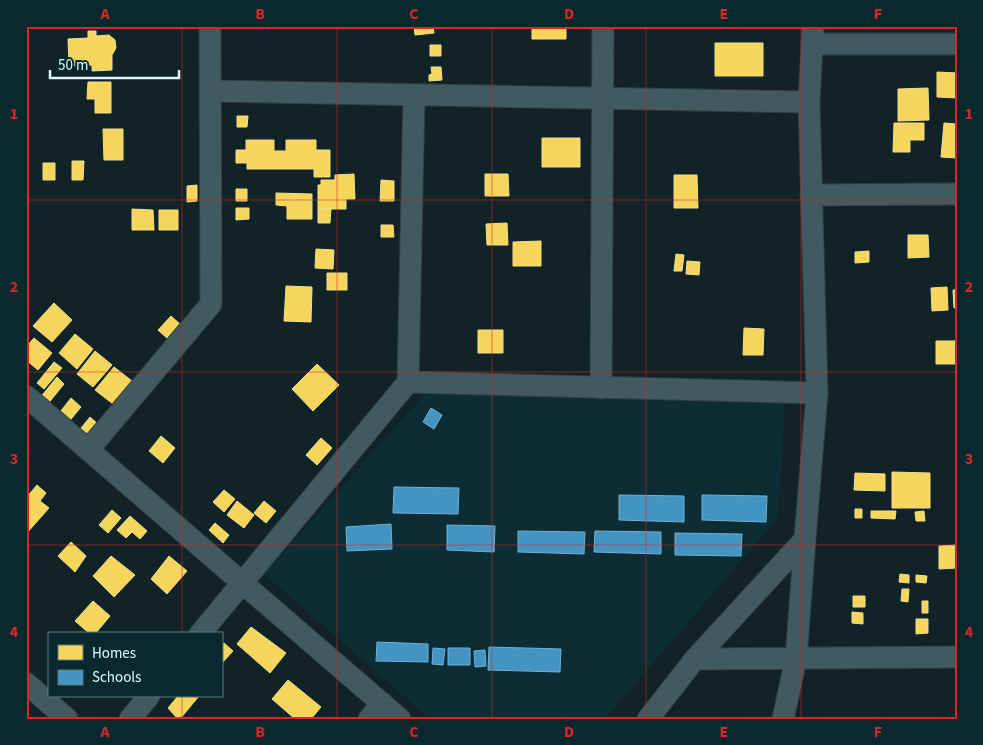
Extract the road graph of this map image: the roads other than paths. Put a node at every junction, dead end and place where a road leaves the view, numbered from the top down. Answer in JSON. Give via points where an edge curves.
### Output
{"nodes":[{"id":1,"x":210,"y":26,"type":"edge"},
{"id":2,"x":603,"y":26,"type":"edge"},
{"id":3,"x":812,"y":35,"type":"edge"},
{"id":4,"x":957,"y":44,"type":"edge"},
{"id":5,"x":210,"y":91,"type":"junction"},
{"id":6,"x":414,"y":96,"type":"junction"},
{"id":7,"x":603,"y":97,"type":"junction"},
{"id":8,"x":808,"y":102,"type":"junction"},
{"id":9,"x":957,"y":194,"type":"edge"},
{"id":10,"x":811,"y":195,"type":"junction"},
{"id":11,"x":408,"y":382,"type":"junction"},
{"id":12,"x":601,"y":388,"type":"junction"},
{"id":13,"x":817,"y":393,"type":"junction"},
{"id":14,"x":26,"y":396,"type":"edge"},
{"id":15,"x":88,"y":450,"type":"junction"},
{"id":16,"x":805,"y":539,"type":"junction"},
{"id":17,"x":241,"y":582,"type":"junction"},
{"id":18,"x":202,"y":632,"type":"edge"},
{"id":19,"x":957,"y":657,"type":"edge"},
{"id":20,"x":695,"y":659,"type":"junction"},
{"id":21,"x":796,"y":659,"type":"junction"},
{"id":22,"x":26,"y":683,"type":"edge"},
{"id":23,"x":147,"y":698,"type":"edge"},
{"id":24,"x":376,"y":711,"type":"edge"},
{"id":25,"x":67,"y":719,"type":"edge"},
{"id":26,"x":130,"y":719,"type":"edge"},
{"id":27,"x":400,"y":719,"type":"edge"},
{"id":28,"x":648,"y":719,"type":"edge"},
{"id":29,"x":783,"y":719,"type":"edge"}],
"edges":[{"from":1,"to":5,"type":"street"},
{"from":2,"to":7,"type":"street"},
{"from":3,"to":4,"type":"street"},
{"from":3,"to":8,"type":"street"},
{"from":5,"to":6,"type":"street"},
{"from":5,"to":15,"type":"street","via":[[211,304]]},
{"from":6,"to":7,"type":"street"},
{"from":6,"to":11,"type":"street"},
{"from":7,"to":8,"type":"street"},
{"from":7,"to":12,"type":"street"},
{"from":8,"to":10,"type":"street"},
{"from":9,"to":10,"type":"street"},
{"from":10,"to":13,"type":"street"},
{"from":11,"to":12,"type":"street"},
{"from":11,"to":17,"type":"street"},
{"from":12,"to":13,"type":"street"},
{"from":13,"to":16,"type":"street"},
{"from":14,"to":15,"type":"street"},
{"from":15,"to":17,"type":"street"},
{"from":16,"to":20,"type":"street"},
{"from":16,"to":21,"type":"street"},
{"from":17,"to":18,"type":"street"},
{"from":17,"to":24,"type":"street"},
{"from":19,"to":21,"type":"street"},
{"from":20,"to":21,"type":"street"},
{"from":20,"to":28,"type":"street"},
{"from":21,"to":29,"type":"street"},
{"from":22,"to":25,"type":"street"},
{"from":23,"to":26,"type":"street"},
{"from":24,"to":27,"type":"street"}]}
